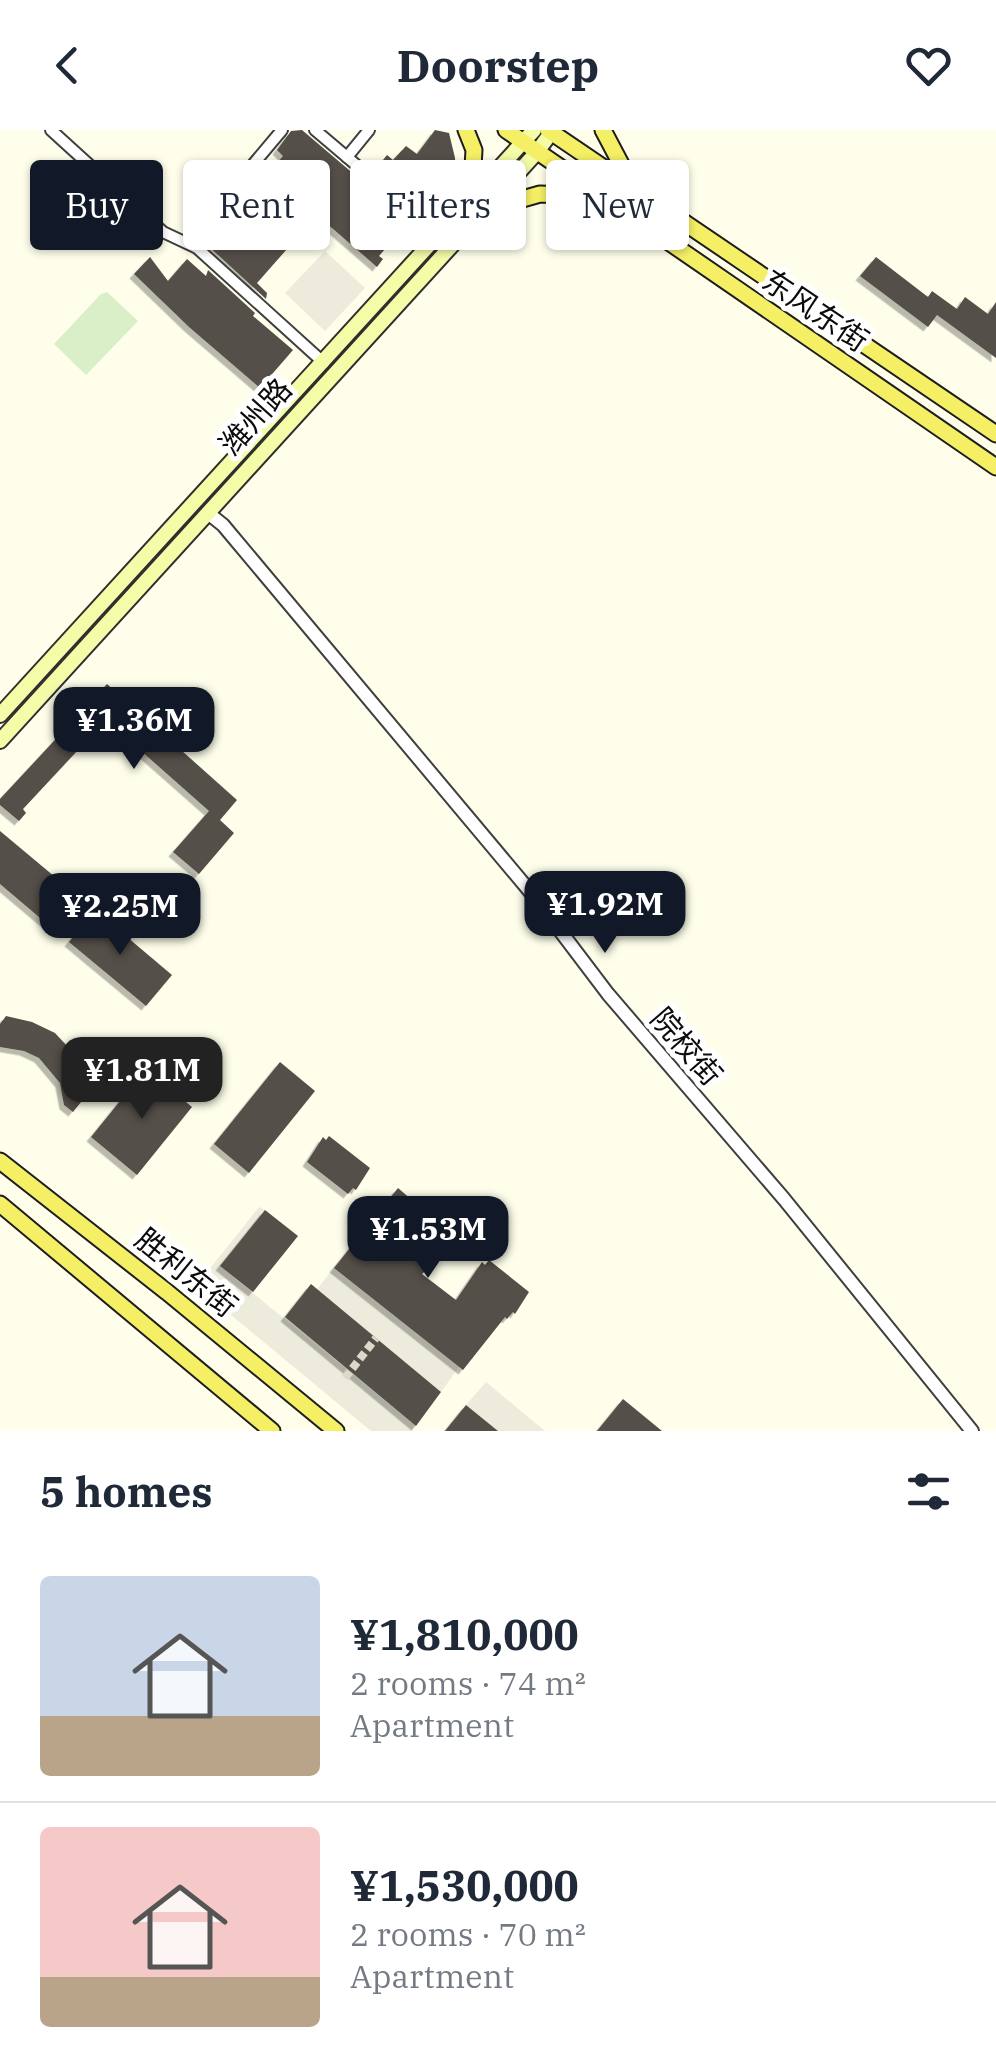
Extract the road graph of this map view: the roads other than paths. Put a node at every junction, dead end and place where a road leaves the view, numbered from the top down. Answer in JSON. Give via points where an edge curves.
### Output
{"nodes":[{"id":1,"x":52,"y":130,"type":"edge"},
{"id":2,"x":282,"y":130,"type":"edge"},
{"id":3,"x":315,"y":130,"type":"edge"},
{"id":4,"x":369,"y":130,"type":"edge"},
{"id":5,"x":466,"y":130,"type":"edge"},
{"id":6,"x":506,"y":130,"type":"edge"},
{"id":7,"x":603,"y":130,"type":"edge"},
{"id":8,"x":551,"y":131,"type":"edge"},
{"id":9,"x":528,"y":136,"type":"edge"},
{"id":10,"x":537,"y":152,"type":"junction"},
{"id":11,"x":347,"y":157,"type":"junction"},
{"id":12,"x":257,"y":160,"type":"edge"},
{"id":13,"x":351,"y":160,"type":"edge"},
{"id":14,"x":475,"y":160,"type":"edge"},
{"id":15,"x":510,"y":160,"type":"edge"},
{"id":16,"x":548,"y":160,"type":"edge"},
{"id":17,"x":593,"y":160,"type":"edge"},
{"id":18,"x":619,"y":160,"type":"edge"},
{"id":19,"x":526,"y":162,"type":"edge"},
{"id":20,"x":689,"y":225,"type":"edge"},
{"id":21,"x":183,"y":242,"type":"edge"},
{"id":22,"x":199,"y":250,"type":"edge"},
{"id":23,"x":427,"y":250,"type":"edge"},
{"id":24,"x":438,"y":250,"type":"edge"},
{"id":25,"x":678,"y":250,"type":"edge"},
{"id":26,"x":324,"y":363,"type":"junction"},
{"id":27,"x":996,"y":434,"type":"edge"},
{"id":28,"x":996,"y":467,"type":"edge"},
{"id":29,"x":208,"y":513,"type":"junction"},
{"id":30,"x":0,"y":715,"type":"edge"},
{"id":31,"x":0,"y":741,"type":"edge"},
{"id":32,"x":0,"y":1161,"type":"edge"},
{"id":33,"x":0,"y":1204,"type":"edge"},
{"id":34,"x":272,"y":1431,"type":"edge"},
{"id":35,"x":336,"y":1431,"type":"edge"},
{"id":36,"x":972,"y":1431,"type":"edge"}],
"edges":[{"from":1,"to":21,"type":"street","via":[[163,232]]},
{"from":2,"to":12,"type":"street"},
{"from":3,"to":11,"type":"street"},
{"from":4,"to":11,"type":"street"},
{"from":5,"to":14,"type":"main road"},
{"from":6,"to":9,"type":"main road","name":"东风东街"},
{"from":7,"to":18,"type":"main road"},
{"from":8,"to":10,"type":"main road","name":"潍州路"},
{"from":8,"to":17,"type":"main road","name":"东风东街"},
{"from":9,"to":10,"type":"main road","name":"东风东街"},
{"from":9,"to":15,"type":"main road","name":"潍州路"},
{"from":10,"to":16,"type":"main road","name":"东风东街"},
{"from":10,"to":19,"type":"main road","name":"潍州路"},
{"from":11,"to":13,"type":"street"},
{"from":20,"to":27,"type":"main road","name":"东风东街"},
{"from":22,"to":26,"type":"street"},
{"from":23,"to":26,"type":"main road","name":"潍州路"},
{"from":24,"to":29,"type":"main road","name":"潍州路"},
{"from":25,"to":28,"type":"main road","name":"东风东街"},
{"from":26,"to":30,"type":"main road","name":"潍州路"},
{"from":29,"to":31,"type":"main road","name":"潍州路"},
{"from":29,"to":36,"type":"street","name":"院校街","via":[[496,850]]},
{"from":32,"to":35,"type":"main road","name":"胜利东街"},
{"from":33,"to":34,"type":"main road"}]}
